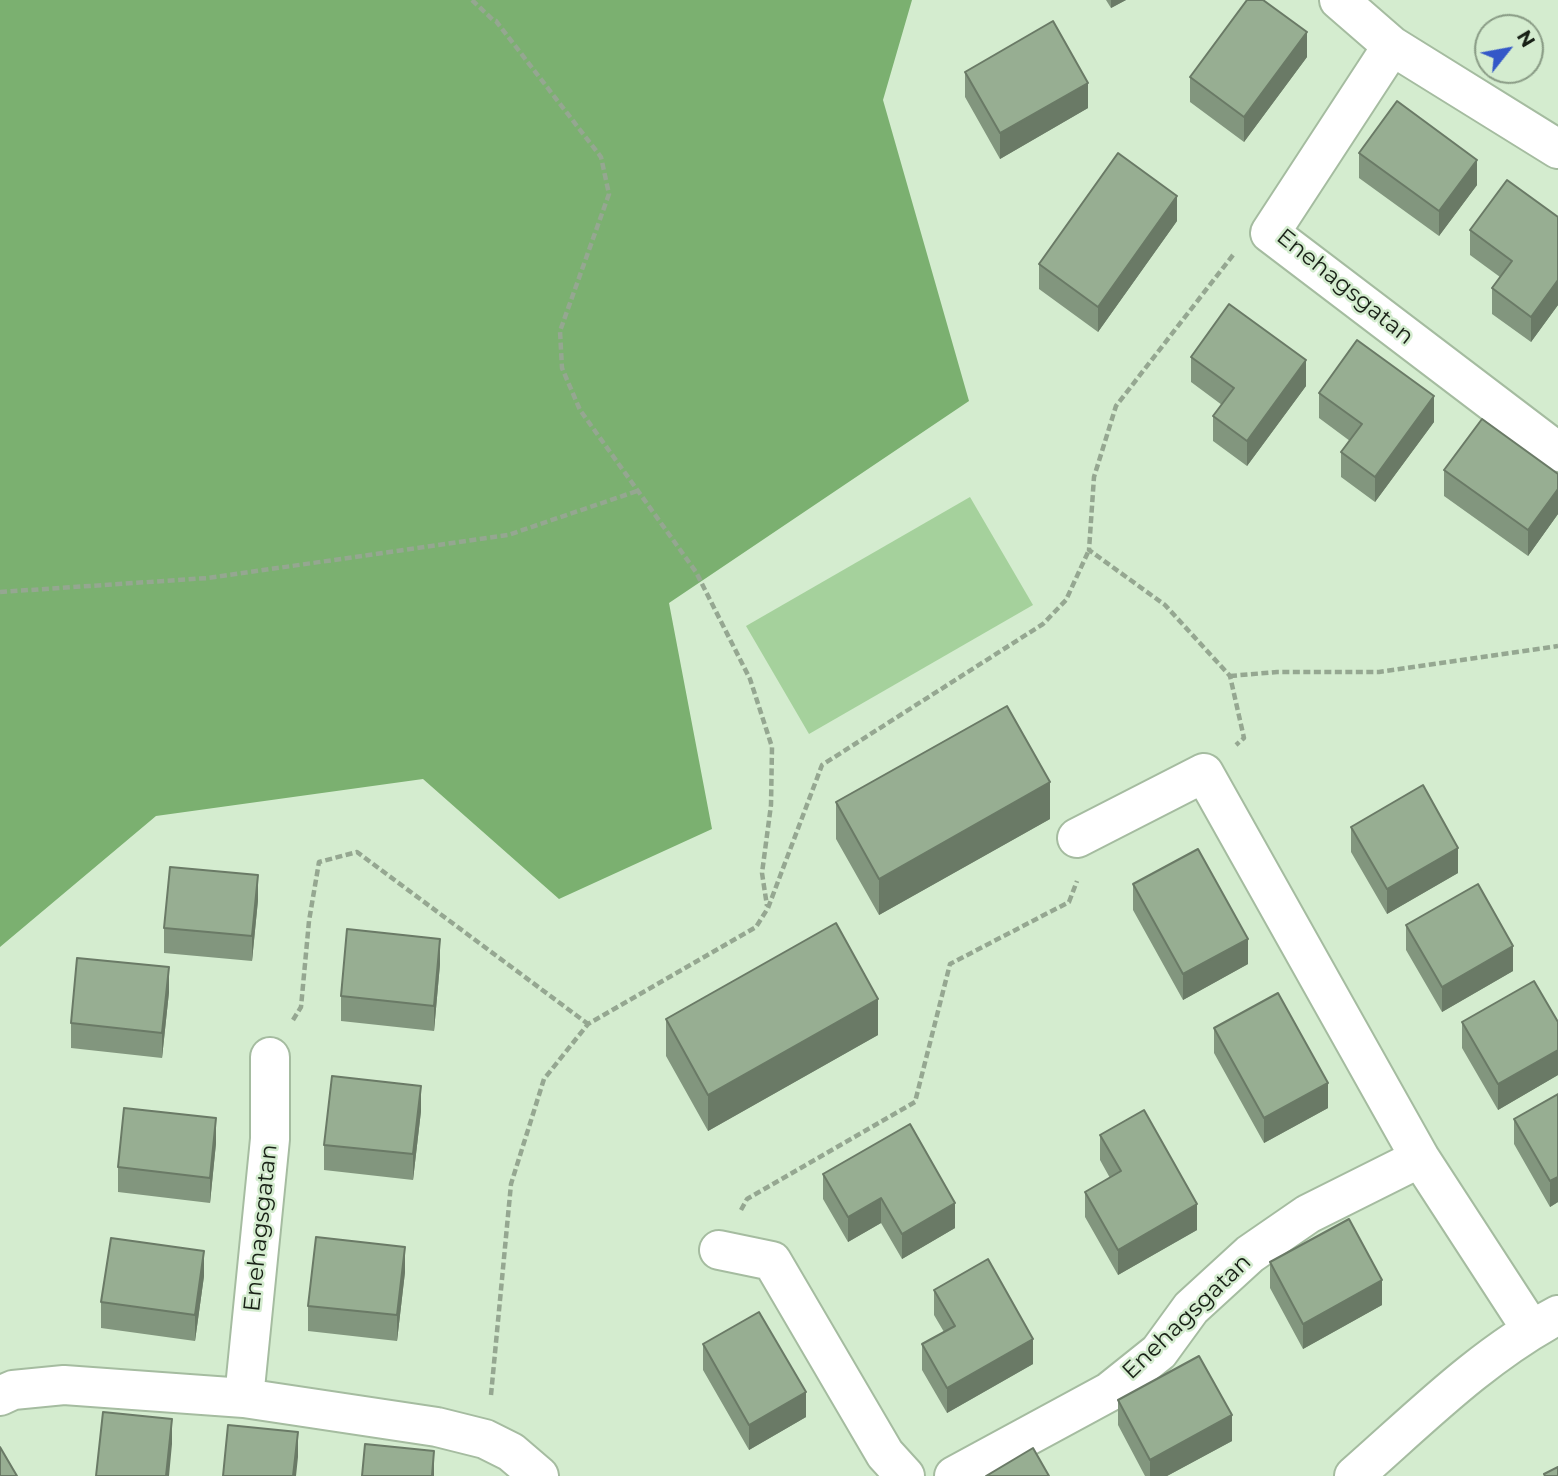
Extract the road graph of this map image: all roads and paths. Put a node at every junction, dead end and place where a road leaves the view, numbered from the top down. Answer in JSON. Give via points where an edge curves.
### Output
{"nodes":[{"id":1,"x":472,"y":0,"type":"edge"},
{"id":2,"x":1339,"y":0,"type":"edge"},
{"id":3,"x":1392,"y":46,"type":"junction"},
{"id":4,"x":1558,"y":149,"type":"edge"},
{"id":5,"x":1270,"y":233,"type":"junction"},
{"id":6,"x":1558,"y":452,"type":"edge"},
{"id":7,"x":637,"y":491,"type":"junction"},
{"id":8,"x":1089,"y":550,"type":"junction"},
{"id":9,"x":0,"y":592,"type":"edge"},
{"id":10,"x":1558,"y":646,"type":"edge"},
{"id":11,"x":1230,"y":676,"type":"junction"},
{"id":12,"x":1205,"y":773,"type":"junction"},
{"id":13,"x":1077,"y":838,"type":"joint"},
{"id":14,"x":768,"y":908,"type":"junction"},
{"id":15,"x":588,"y":1024,"type":"junction"},
{"id":16,"x":270,"y":1057,"type":"joint"},
{"id":17,"x":1420,"y":1158,"type":"junction"},
{"id":18,"x":719,"y":1250,"type":"joint"},
{"id":19,"x":1545,"y":1322,"type":"edge"},
{"id":20,"x":0,"y":1396,"type":"edge"},
{"id":21,"x":244,"y":1398,"type":"junction"},
{"id":22,"x":485,"y":1440,"type":"junction"},
{"id":23,"x":540,"y":1476,"type":"edge"},
{"id":24,"x":905,"y":1476,"type":"edge"},
{"id":25,"x":954,"y":1476,"type":"edge"},
{"id":26,"x":1354,"y":1476,"type":"edge"}],
"edges":[{"from":1,"to":7,"type":"path","via":[[496,21],[601,157],[609,194],[560,331],[562,368],[580,410]]},
{"from":2,"to":3,"type":"street"},
{"from":3,"to":4,"type":"street"},
{"from":3,"to":5,"type":"street","name":"Enehagsgatan"},
{"from":5,"to":6,"type":"street","name":"Enehagsgatan"},
{"from":5,"to":8,"type":"path","via":[[1231,256],[1116,406],[1094,477]]},
{"from":7,"to":9,"type":"path","via":[[508,535],[208,578]]},
{"from":7,"to":14,"type":"path","via":[[696,572],[750,679],[772,747],[771,805],[762,873]]},
{"from":8,"to":11,"type":"path","via":[[1165,605]]},
{"from":8,"to":14,"type":"path","via":[[1066,600],[1043,624],[822,765]]},
{"from":10,"to":11,"type":"path","via":[[1379,672],[1277,671]]},
{"from":11,"to":12,"type":"path","via":[[1244,738]]},
{"from":12,"to":13,"type":"street"},
{"from":12,"to":17,"type":"street"},
{"from":13,"to":18,"type":"path","via":[[1086,859],[1069,902],[950,964],[915,1102],[747,1199]]},
{"from":14,"to":15,"type":"path","via":[[756,927]]},
{"from":15,"to":16,"type":"path","via":[[357,852],[319,862],[301,1007]]},
{"from":15,"to":22,"type":"path","via":[[544,1079],[511,1184]]},
{"from":16,"to":21,"type":"street","name":"Enehagsgatan","via":[[270,1139]]},
{"from":17,"to":19,"type":"street"},
{"from":17,"to":25,"type":"street","name":"Enehagsgatan","via":[[1308,1214],[1250,1254],[1191,1308],[1159,1352],[1109,1392]]},
{"from":18,"to":24,"type":"street","via":[[772,1261],[885,1454]]},
{"from":19,"to":26,"type":"street","via":[[1470,1374]]},
{"from":20,"to":21,"type":"street","via":[[13,1390],[64,1385]]},
{"from":21,"to":22,"type":"street","via":[[437,1427]]},
{"from":22,"to":23,"type":"street","via":[[511,1452]]}]}
